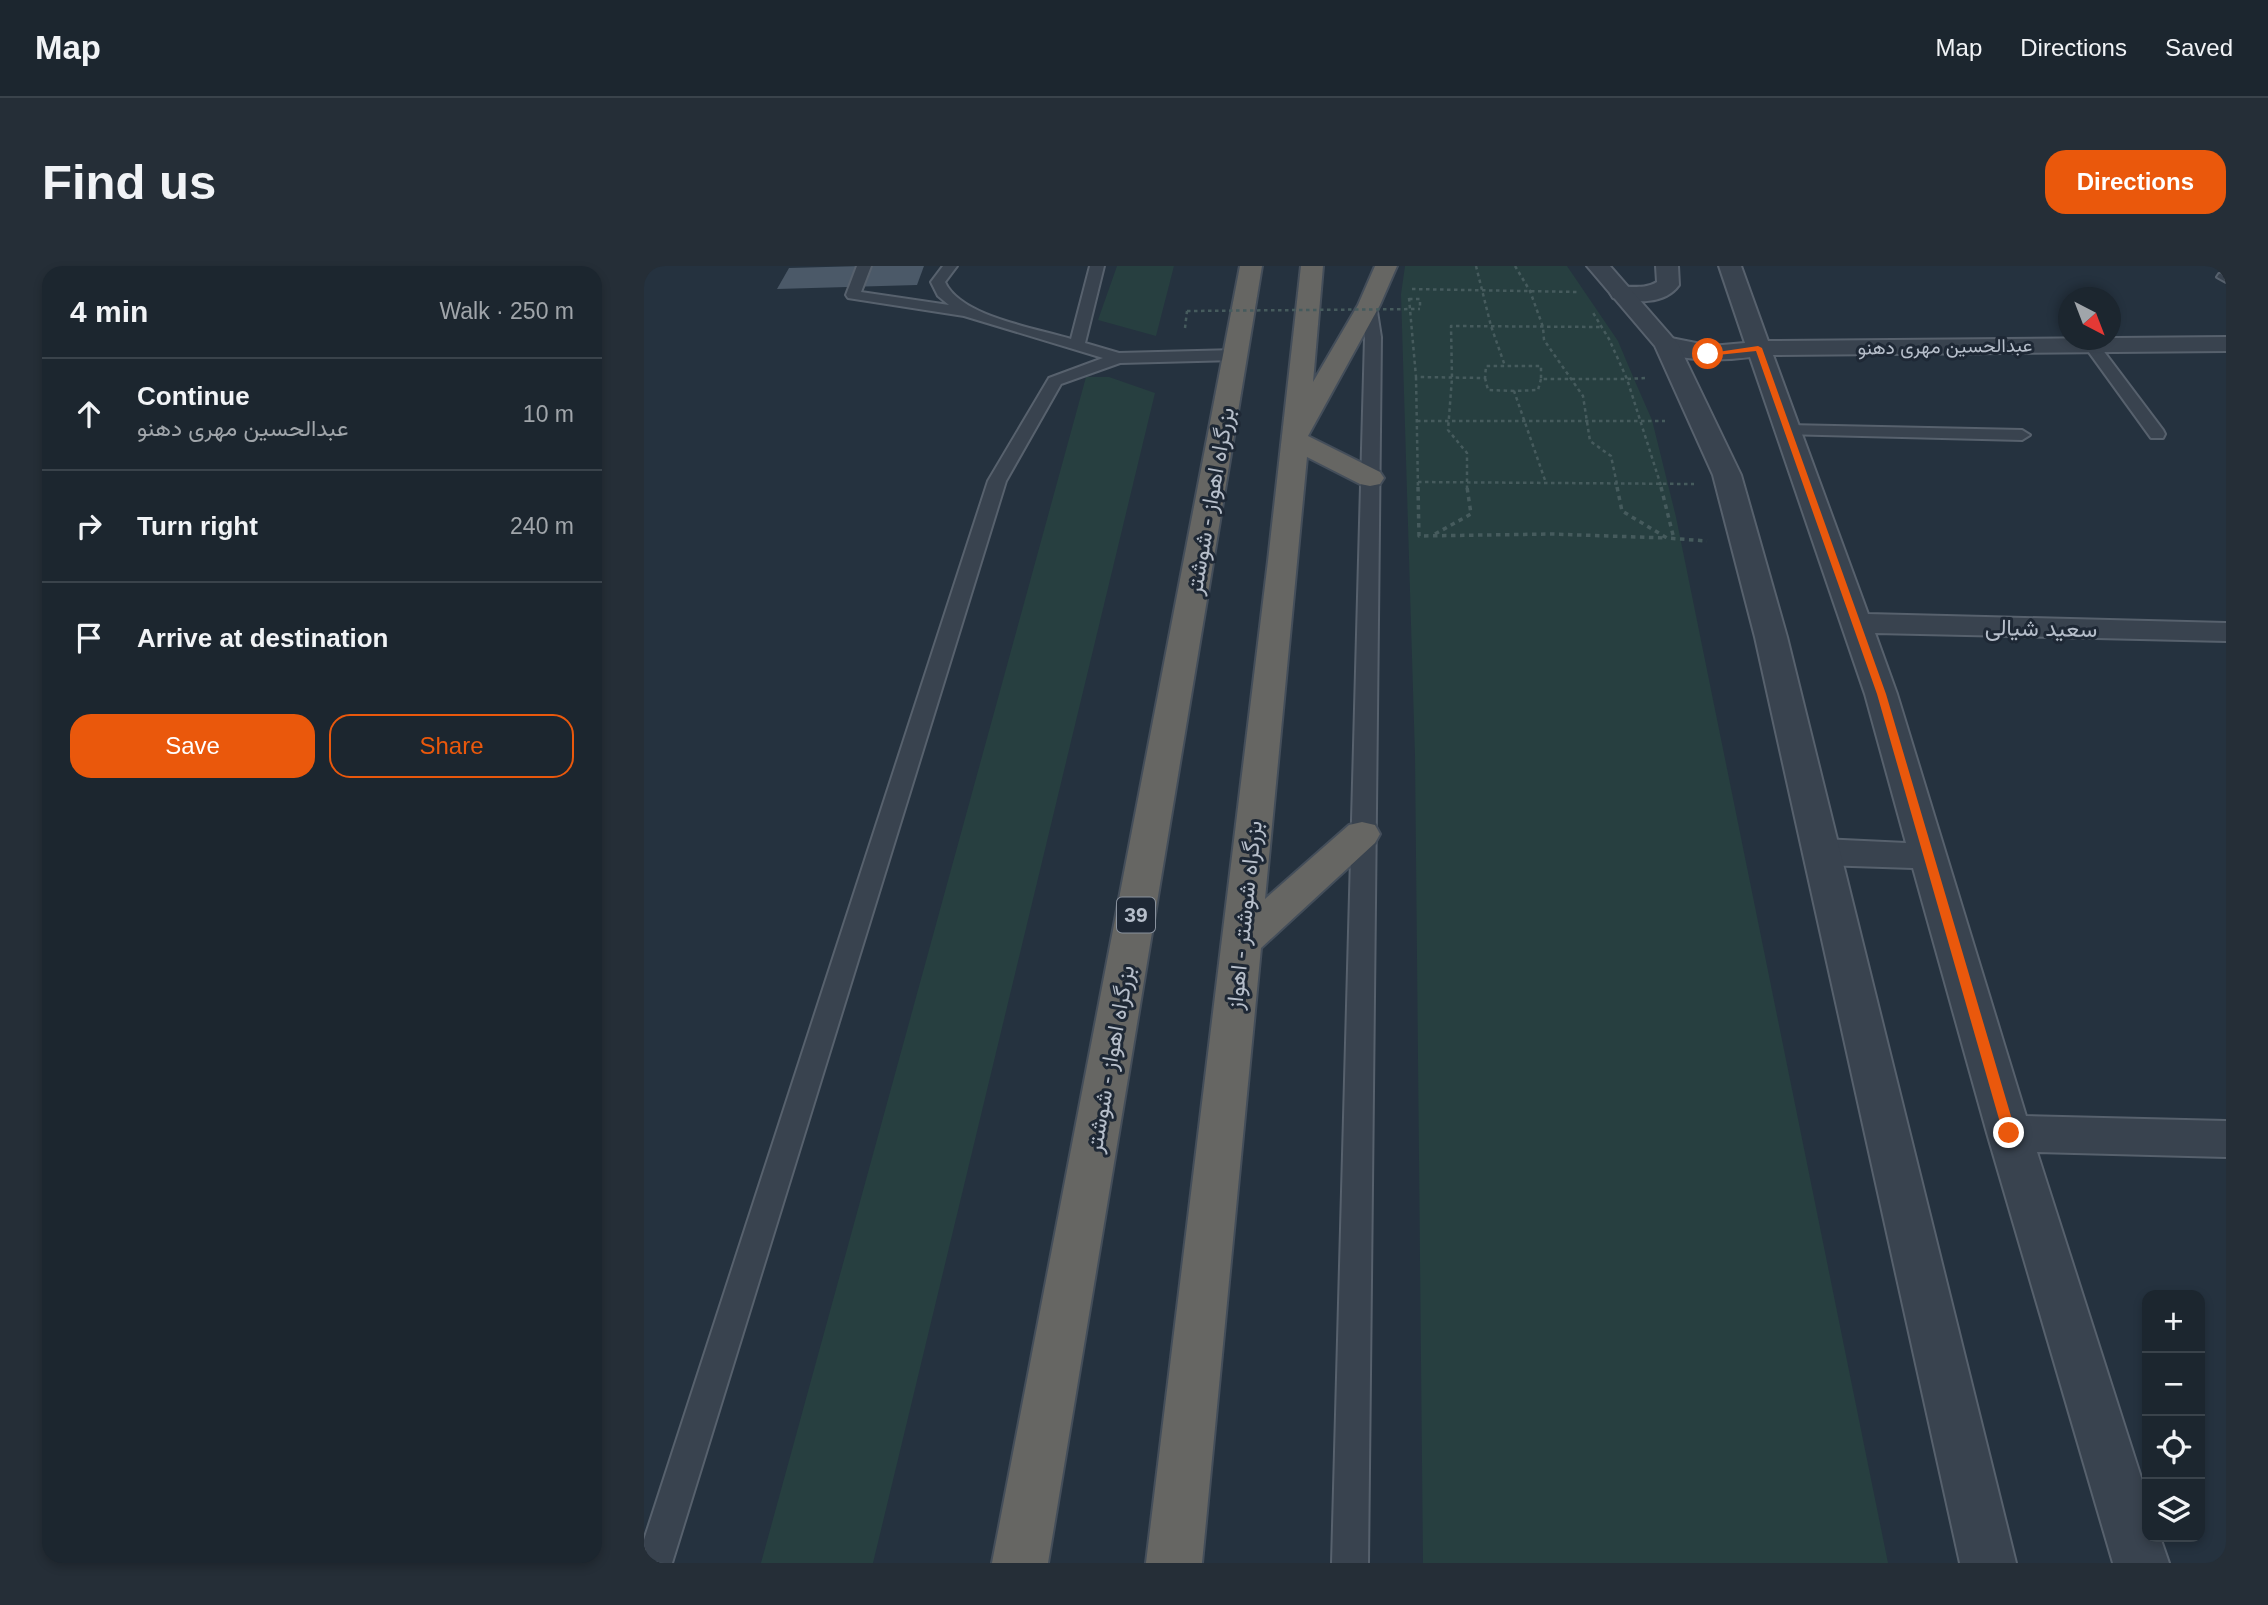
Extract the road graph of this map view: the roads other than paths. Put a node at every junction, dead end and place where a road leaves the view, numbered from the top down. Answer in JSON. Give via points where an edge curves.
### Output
{"nodes":[{"id":1,"x":864,"y":266,"type":"edge"},
{"id":2,"x":950,"y":266,"type":"edge"},
{"id":3,"x":1097,"y":266,"type":"edge"},
{"id":4,"x":1251,"y":266,"type":"edge"},
{"id":5,"x":1312,"y":266,"type":"edge"},
{"id":6,"x":1386,"y":266,"type":"edge"},
{"id":7,"x":1667,"y":266,"type":"edge"},
{"id":8,"x":1730,"y":266,"type":"edge"},
{"id":9,"x":1595,"y":286,"type":"edge"},
{"id":10,"x":1369,"y":305,"type":"junction"},
{"id":11,"x":967,"y":312,"type":"junction"},
{"id":12,"x":2058,"y":344,"type":"edge"},
{"id":13,"x":2121,"y":344,"type":"edge"},
{"id":14,"x":2226,"y":344,"type":"edge"},
{"id":15,"x":1076,"y":347,"type":"junction"},
{"id":16,"x":1758,"y":348,"type":"junction"},
{"id":17,"x":2095,"y":350,"type":"edge"},
{"id":18,"x":1236,"y":355,"type":"junction"},
{"id":19,"x":1118,"y":358,"type":"junction"},
{"id":20,"x":1673,"y":360,"type":"junction"},
{"id":21,"x":1788,"y":430,"type":"junction"},
{"id":22,"x":2157,"y":434,"type":"dead end"},
{"id":23,"x":2022,"y":435,"type":"dead end"},
{"id":24,"x":1293,"y":440,"type":"junction"},
{"id":25,"x":1370,"y":478,"type":"junction"},
{"id":26,"x":1857,"y":623,"type":"junction"},
{"id":27,"x":2226,"y":632,"type":"edge"},
{"id":28,"x":1362,"y":834,"type":"junction"},
{"id":29,"x":1822,"y":852,"type":"junction"},
{"id":30,"x":1929,"y":856,"type":"junction"},
{"id":31,"x":1241,"y":943,"type":"junction"},
{"id":32,"x":2009,"y":1133,"type":"junction"},
{"id":33,"x":2226,"y":1139,"type":"edge"},
{"id":34,"x":654,"y":1563,"type":"edge"},
{"id":35,"x":1020,"y":1563,"type":"edge"},
{"id":36,"x":1174,"y":1563,"type":"edge"},
{"id":37,"x":1350,"y":1563,"type":"edge"},
{"id":38,"x":1988,"y":1563,"type":"edge"},
{"id":39,"x":2141,"y":1563,"type":"edge"}],
"edges":[{"from":1,"to":11,"type":"lane","via":[[853,295]]},
{"from":2,"to":11,"type":"lane","via":[[938,282],[943,293]]},
{"from":3,"to":15,"type":"lane"},
{"from":4,"to":18,"type":"highway","name":"بزرگراه اهواز - شوشتر","number":"39"},
{"from":5,"to":24,"type":"highway","name":"بزرگراه شوشتر - اهواز"},
{"from":6,"to":10,"type":"highway"},
{"from":7,"to":9,"type":"street","via":[[1668,285],[1645,296]]},
{"from":8,"to":16,"type":"street"},
{"from":9,"to":20,"type":"street"},
{"from":10,"to":24,"type":"highway"},
{"from":10,"to":25,"type":"lane","via":[[1373,337]]},
{"from":11,"to":15,"type":"lane"},
{"from":12,"to":16,"type":"street","name":"عبدالحسین مهری دهنو"},
{"from":13,"to":14,"type":"street","name":"عبدالحسین مهری دهنو"},
{"from":15,"to":19,"type":"lane"},
{"from":16,"to":20,"type":"street","name":"عبدالحسین مهری دهنو","via":[[1708,354],[1684,351]]},
{"from":16,"to":21,"type":"street"},
{"from":17,"to":22,"type":"lane"},
{"from":18,"to":19,"type":"lane"},
{"from":18,"to":35,"type":"highway","name":"بزرگراه اهواز - شوشتر","number":"39"},
{"from":19,"to":34,"type":"lane","via":[[1055,381],[997,481]]},
{"from":20,"to":29,"type":"street","via":[[1730,485]]},
{"from":21,"to":23,"type":"lane"},
{"from":21,"to":26,"type":"street"},
{"from":24,"to":25,"type":"highway"},
{"from":24,"to":31,"type":"highway","name":"بزرگراه شوشتر - اهواز"},
{"from":25,"to":28,"type":"lane"},
{"from":26,"to":27,"type":"street","name":"سعید شیالی"},
{"from":26,"to":30,"type":"street"},
{"from":28,"to":31,"type":"highway"},
{"from":28,"to":37,"type":"lane"},
{"from":29,"to":30,"type":"street"},
{"from":29,"to":38,"type":"street"},
{"from":30,"to":32,"type":"street"},
{"from":31,"to":36,"type":"highway","name":"بزرگراه شوشتر - اهواز"},
{"from":32,"to":33,"type":"street"},
{"from":32,"to":39,"type":"street"}]}
